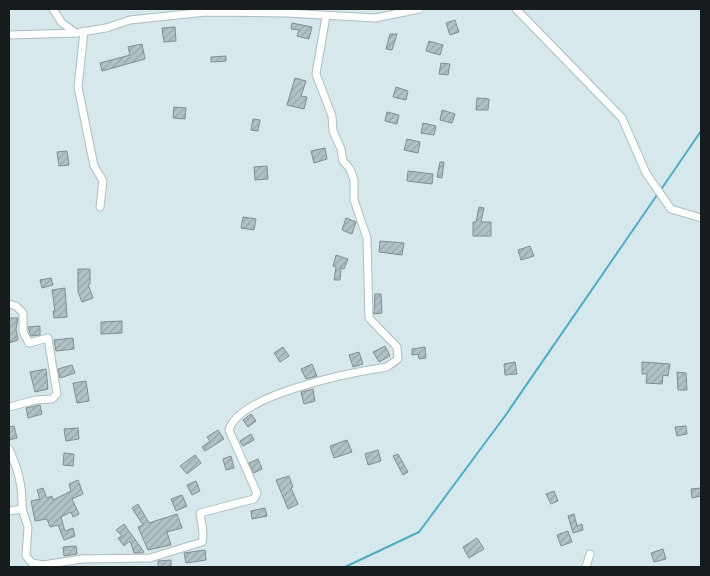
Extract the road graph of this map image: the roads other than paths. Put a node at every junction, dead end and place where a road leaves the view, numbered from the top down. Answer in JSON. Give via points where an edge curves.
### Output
{"nodes":[{"id":1,"x":53,"y":9,"type":"edge"},
{"id":2,"x":419,"y":9,"type":"edge"},
{"id":3,"x":516,"y":9,"type":"edge"},
{"id":4,"x":206,"y":10,"type":"edge"},
{"id":5,"x":326,"y":16,"type":"junction"},
{"id":6,"x":80,"y":32,"type":"junction"},
{"id":7,"x":9,"y":35,"type":"edge"},
{"id":8,"x":100,"y":207,"type":"dead end"},
{"id":9,"x":701,"y":218,"type":"edge"},
{"id":10,"x":9,"y":304,"type":"edge"},
{"id":11,"x":9,"y":407,"type":"edge"},
{"id":12,"x":9,"y":449,"type":"edge"},
{"id":13,"x":22,"y":508,"type":"junction"},
{"id":14,"x":9,"y":511,"type":"edge"},
{"id":15,"x":590,"y":554,"type":"dead end"},
{"id":16,"x":586,"y":567,"type":"edge"}],
"edges":[{"from":1,"to":6,"type":"street","via":[[62,23]]},
{"from":2,"to":5,"type":"street","via":[[375,18]]},
{"from":3,"to":9,"type":"street","via":[[622,118],[646,173],[671,209]]},
{"from":4,"to":5,"type":"street"},
{"from":4,"to":6,"type":"street","via":[[130,20]]},
{"from":5,"to":13,"type":"street","via":[[316,74],[332,116],[333,131],[343,161],[354,180],[354,200],[367,238],[369,318],[397,347],[398,359],[388,367],[307,383],[269,398],[239,416],[229,430],[257,493],[254,499],[200,513],[205,533],[202,542],[150,558],[82,559],[43,565],[26,556],[28,527]]},
{"from":6,"to":7,"type":"street"},
{"from":6,"to":8,"type":"street","via":[[78,87],[94,166],[103,181]]},
{"from":10,"to":11,"type":"street","via":[[23,313],[23,332],[29,343],[48,338],[57,394],[52,399]]},
{"from":12,"to":13,"type":"street","via":[[19,472]]},
{"from":13,"to":14,"type":"street"},
{"from":15,"to":16,"type":"street"}]}
